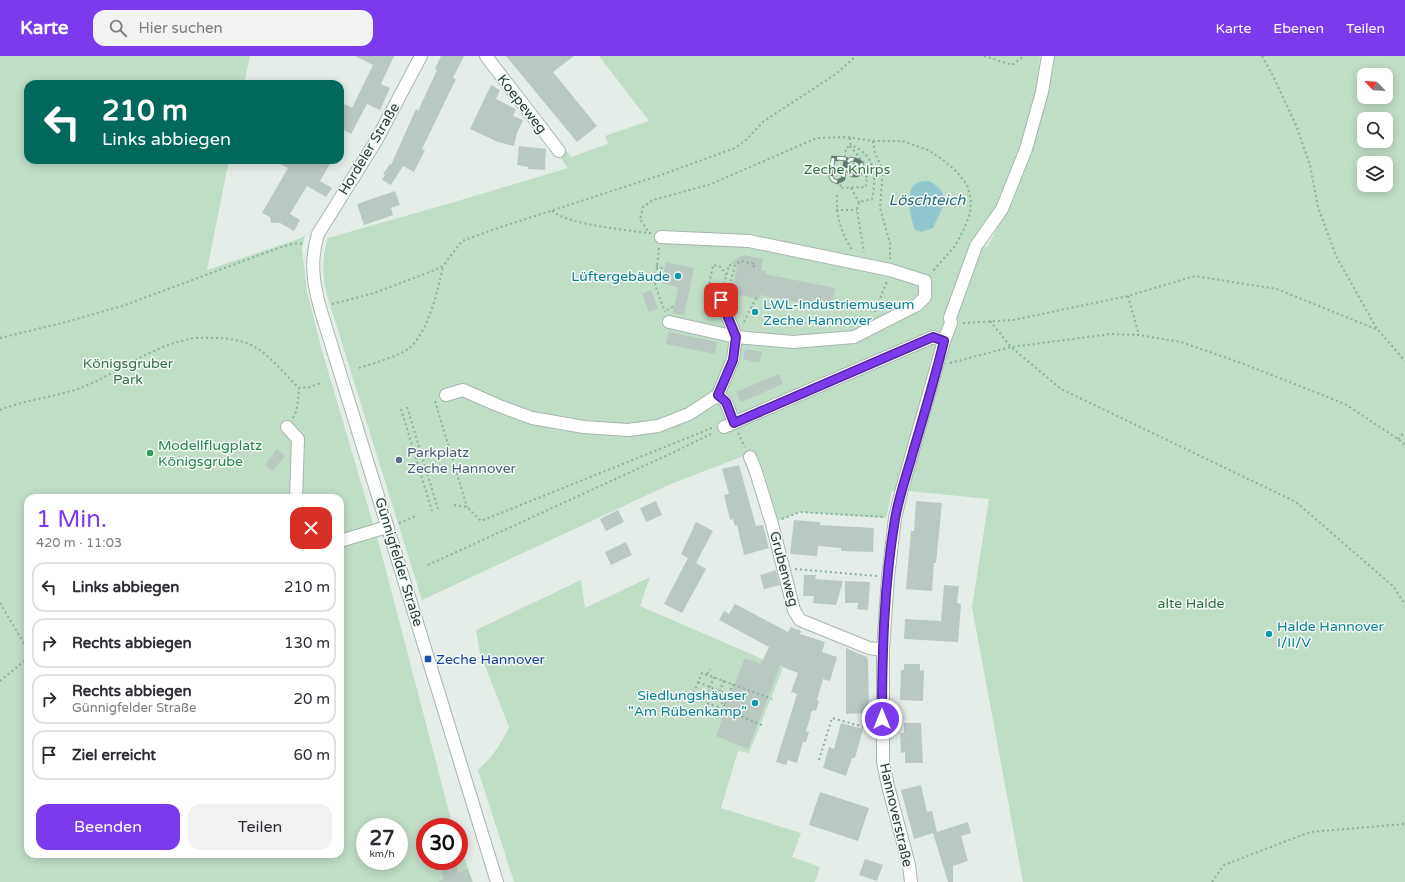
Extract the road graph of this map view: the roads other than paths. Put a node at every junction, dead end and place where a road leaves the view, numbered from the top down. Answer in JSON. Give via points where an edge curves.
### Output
{"nodes":[{"id":1,"x":421,"y":56,"type":"edge"},
{"id":2,"x":486,"y":56,"type":"edge"},
{"id":3,"x":1048,"y":56,"type":"edge"},
{"id":4,"x":559,"y":151,"type":"dead end"},
{"id":5,"x":661,"y":237,"type":"road end"},
{"id":6,"x":316,"y":241,"type":"joint"},
{"id":7,"x":724,"y":296,"type":"road end"},
{"id":8,"x":667,"y":317,"type":"road end"},
{"id":9,"x":736,"y":337,"type":"junction"},
{"id":10,"x":944,"y":341,"type":"junction"},
{"id":11,"x":446,"y":395,"type":"dead end"},
{"id":12,"x":718,"y":395,"type":"junction"},
{"id":13,"x":287,"y":428,"type":"road end"},
{"id":14,"x":750,"y":457,"type":"road end"},
{"id":15,"x":296,"y":494,"type":"edge"},
{"id":16,"x":387,"y":527,"type":"junction"},
{"id":17,"x":344,"y":541,"type":"edge"},
{"id":18,"x":883,"y":650,"type":"junction"},
{"id":19,"x":497,"y":882,"type":"edge"},
{"id":20,"x":911,"y":882,"type":"edge"}],
"edges":[{"from":1,"to":6,"type":"street","name":"Hordeler Straße","via":[[376,141]]},
{"from":2,"to":4,"type":"street","name":"Koepeweg"},
{"from":3,"to":10,"type":"street","name":"Hannoverstraße","via":[[1042,92],[1026,149],[1002,209],[976,246]]},
{"from":5,"to":9,"type":"street","via":[[749,241],[890,270],[925,281],[925,297],[917,305],[854,337],[793,342]]},
{"from":6,"to":16,"type":"street","name":"Günnigfelder Straße","via":[[313,269],[316,294]]},
{"from":7,"to":9,"type":"street"},
{"from":8,"to":9,"type":"street"},
{"from":9,"to":12,"type":"street","via":[[733,360]]},
{"from":10,"to":12,"type":"street","via":[[933,337],[731,426],[726,402]]},
{"from":10,"to":18,"type":"street","name":"Hannoverstraße","via":[[896,518],[888,577]]},
{"from":11,"to":12,"type":"street","via":[[463,390],[532,418],[584,427],[628,430],[658,426],[689,414]]},
{"from":13,"to":15,"type":"street","via":[[298,439]]},
{"from":14,"to":18,"type":"street","name":"Grubenweg","via":[[772,524],[794,610],[800,620],[869,648]]},
{"from":16,"to":17,"type":"street"},
{"from":16,"to":19,"type":"street","name":"Günnigfelder Straße"},
{"from":18,"to":20,"type":"street","name":"Hannoverstraße","via":[[883,762]]}]}
